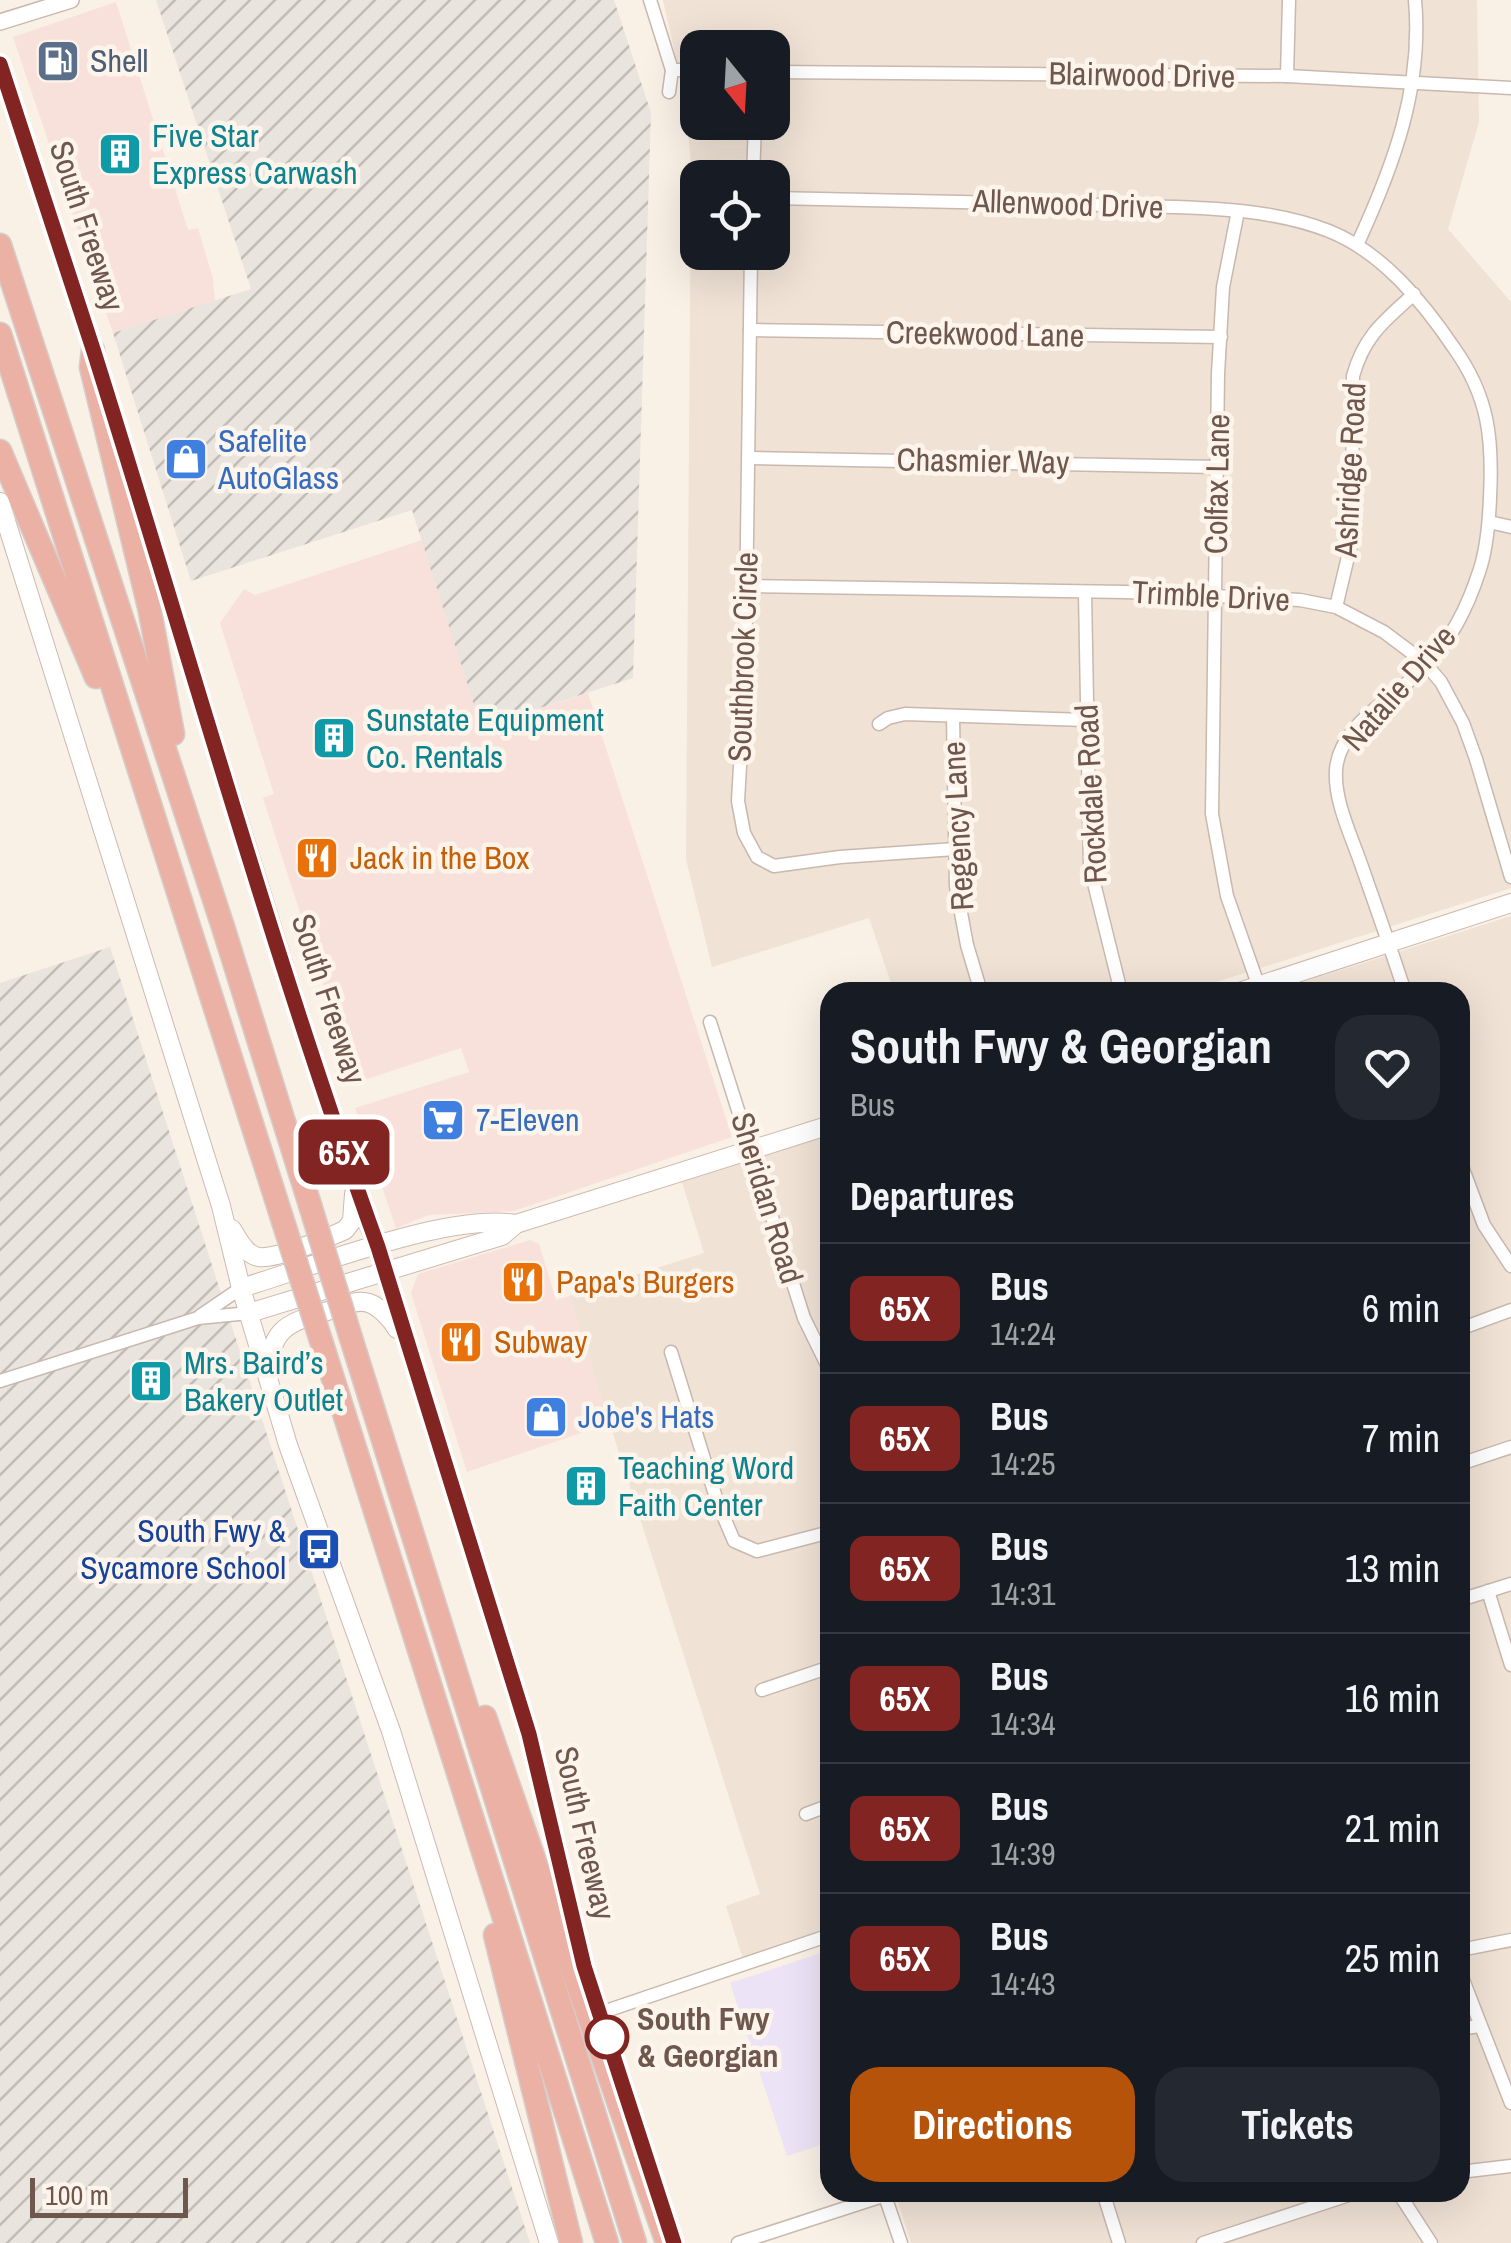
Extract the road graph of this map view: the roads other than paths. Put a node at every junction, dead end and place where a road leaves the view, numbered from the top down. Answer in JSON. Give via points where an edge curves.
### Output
{"nodes":[{"id":1,"x":71,"y":0,"type":"edge"},
{"id":2,"x":650,"y":0,"type":"edge"},
{"id":3,"x":1289,"y":0,"type":"edge"},
{"id":4,"x":1415,"y":0,"type":"edge"},
{"id":5,"x":0,"y":22,"type":"edge"},
{"id":6,"x":0,"y":64,"type":"edge"},
{"id":7,"x":672,"y":70,"type":"junction"},
{"id":8,"x":680,"y":70,"type":"edge"},
{"id":9,"x":790,"y":72,"type":"edge"},
{"id":10,"x":1287,"y":76,"type":"junction"},
{"id":11,"x":1413,"y":81,"type":"junction"},
{"id":12,"x":5,"y":85,"type":"edge"},
{"id":13,"x":1511,"y":88,"type":"edge"},
{"id":14,"x":669,"y":92,"type":"dead end"},
{"id":15,"x":790,"y":198,"type":"edge"},
{"id":16,"x":1238,"y":211,"type":"junction"},
{"id":17,"x":0,"y":245,"type":"edge"},
{"id":18,"x":1357,"y":246,"type":"junction"},
{"id":19,"x":750,"y":270,"type":"edge"},
{"id":20,"x":1414,"y":294,"type":"junction"},
{"id":21,"x":750,"y":330,"type":"junction"},
{"id":22,"x":0,"y":334,"type":"edge"},
{"id":23,"x":1220,"y":338,"type":"junction"},
{"id":24,"x":93,"y":350,"type":"junction"},
{"id":25,"x":0,"y":450,"type":"edge"},
{"id":26,"x":749,"y":458,"type":"junction"},
{"id":27,"x":1217,"y":466,"type":"junction"},
{"id":28,"x":0,"y":502,"type":"edge"},
{"id":29,"x":1489,"y":522,"type":"junction"},
{"id":30,"x":1511,"y":526,"type":"edge"},
{"id":31,"x":747,"y":586,"type":"junction"},
{"id":32,"x":1085,"y":592,"type":"junction"},
{"id":33,"x":1215,"y":596,"type":"junction"},
{"id":34,"x":1336,"y":607,"type":"junction"},
{"id":35,"x":1427,"y":665,"type":"junction"},
{"id":36,"x":952,"y":717,"type":"junction"},
{"id":37,"x":1086,"y":720,"type":"junction"},
{"id":38,"x":879,"y":724,"type":"dead end"},
{"id":39,"x":159,"y":830,"type":"junction"},
{"id":40,"x":954,"y":849,"type":"junction"},
{"id":41,"x":1511,"y":876,"type":"edge"},
{"id":42,"x":1511,"y":903,"type":"edge"},
{"id":43,"x":224,"y":930,"type":"junction"},
{"id":44,"x":1389,"y":943,"type":"junction"},
{"id":45,"x":979,"y":982,"type":"edge"},
{"id":46,"x":1119,"y":982,"type":"edge"},
{"id":47,"x":1258,"y":982,"type":"edge"},
{"id":48,"x":1280,"y":982,"type":"edge"},
{"id":49,"x":1403,"y":982,"type":"edge"},
{"id":50,"x":710,"y":1022,"type":"dead end"},
{"id":51,"x":820,"y":1128,"type":"edge"},
{"id":52,"x":753,"y":1149,"type":"junction"},
{"id":53,"x":354,"y":1187,"type":"junction"},
{"id":54,"x":1470,"y":1201,"type":"edge"},
{"id":55,"x":221,"y":1206,"type":"junction"},
{"id":56,"x":516,"y":1224,"type":"junction"},
{"id":57,"x":378,"y":1247,"type":"junction"},
{"id":58,"x":1511,"y":1266,"type":"edge"},
{"id":59,"x":385,"y":1270,"type":"junction"},
{"id":60,"x":241,"y":1288,"type":"junction"},
{"id":61,"x":1511,"y":1310,"type":"edge"},
{"id":62,"x":250,"y":1313,"type":"junction"},
{"id":63,"x":198,"y":1318,"type":"junction"},
{"id":64,"x":1470,"y":1325,"type":"edge"},
{"id":65,"x":406,"y":1342,"type":"junction"},
{"id":66,"x":820,"y":1351,"type":"edge"},
{"id":67,"x":671,"y":1352,"type":"dead end"},
{"id":68,"x":0,"y":1381,"type":"edge"},
{"id":69,"x":270,"y":1387,"type":"junction"},
{"id":70,"x":1511,"y":1447,"type":"edge"},
{"id":71,"x":1470,"y":1461,"type":"edge"},
{"id":72,"x":411,"y":1530,"type":"junction"},
{"id":73,"x":820,"y":1534,"type":"edge"},
{"id":74,"x":1511,"y":1584,"type":"edge"},
{"id":75,"x":1488,"y":1592,"type":"junction"},
{"id":76,"x":1470,"y":1597,"type":"edge"},
{"id":77,"x":1511,"y":1665,"type":"edge"},
{"id":78,"x":820,"y":1671,"type":"edge"},
{"id":79,"x":762,"y":1690,"type":"dead end"},
{"id":80,"x":820,"y":1809,"type":"edge"},
{"id":81,"x":806,"y":1814,"type":"dead end"},
{"id":82,"x":478,"y":1838,"type":"junction"},
{"id":83,"x":820,"y":1938,"type":"edge"},
{"id":84,"x":1511,"y":1940,"type":"edge"},
{"id":85,"x":1470,"y":1948,"type":"edge"},
{"id":86,"x":1470,"y":2000,"type":"edge"},
{"id":87,"x":600,"y":2012,"type":"junction"},
{"id":88,"x":1479,"y":2026,"type":"junction"},
{"id":89,"x":1470,"y":2027,"type":"edge"},
{"id":90,"x":1511,"y":2103,"type":"edge"},
{"id":91,"x":1511,"y":2166,"type":"edge"},
{"id":92,"x":1470,"y":2171,"type":"edge"},
{"id":93,"x":865,"y":2202,"type":"edge"},
{"id":94,"x":892,"y":2202,"type":"edge"},
{"id":95,"x":1106,"y":2202,"type":"edge"},
{"id":96,"x":1328,"y":2202,"type":"edge"},
{"id":97,"x":1404,"y":2202,"type":"edge"},
{"id":98,"x":550,"y":2243,"type":"edge"},
{"id":99,"x":571,"y":2243,"type":"edge"},
{"id":100,"x":608,"y":2243,"type":"edge"},
{"id":101,"x":635,"y":2243,"type":"edge"},
{"id":102,"x":670,"y":2243,"type":"edge"},
{"id":103,"x":738,"y":2243,"type":"edge"},
{"id":104,"x":901,"y":2243,"type":"edge"},
{"id":105,"x":1119,"y":2243,"type":"edge"},
{"id":106,"x":1203,"y":2243,"type":"edge"},
{"id":107,"x":1431,"y":2243,"type":"edge"}],
"edges":[{"from":1,"to":5,"type":"street"},
{"from":2,"to":7,"type":"street"},
{"from":3,"to":10,"type":"street"},
{"from":4,"to":11,"type":"street"},
{"from":6,"to":12,"type":"main road","name":"South Freeway"},
{"from":7,"to":8,"type":"street"},
{"from":7,"to":14,"type":"street"},
{"from":9,"to":10,"type":"street","name":"Blairwood Drive"},
{"from":10,"to":11,"type":"street","name":"Blairwood Drive"},
{"from":11,"to":13,"type":"street","name":"Blairwood Drive"},
{"from":11,"to":18,"type":"street","via":[[1389,176]]},
{"from":12,"to":24,"type":"main road","name":"South Freeway"},
{"from":15,"to":16,"type":"street","name":"Allenwood Drive"},
{"from":16,"to":18,"type":"street","name":"Allenwood Drive","via":[[1327,230]]},
{"from":16,"to":23,"type":"street","name":"Colfax Lane"},
{"from":17,"to":43,"type":"highway"},
{"from":18,"to":20,"type":"street","name":"Natalie Drive"},
{"from":19,"to":21,"type":"street","name":"Southbrook Circle"},
{"from":20,"to":29,"type":"street","name":"Natalie Drive","via":[[1464,362],[1484,404],[1492,455]]},
{"from":20,"to":34,"type":"street","name":"Ashridge Road","via":[[1368,338],[1353,376],[1352,540]]},
{"from":21,"to":23,"type":"street","name":"Creekwood Lane"},
{"from":21,"to":26,"type":"street","name":"Southbrook Circle"},
{"from":22,"to":39,"type":"highway"},
{"from":23,"to":27,"type":"street","name":"Colfax Lane"},
{"from":24,"to":43,"type":"highway","via":[[171,726],[224,906]]},
{"from":24,"to":53,"type":"main road","name":"South Freeway"},
{"from":25,"to":39,"type":"highway","via":[[98,680],[141,801]]},
{"from":26,"to":27,"type":"street","name":"Chasmier Way"},
{"from":26,"to":31,"type":"street","name":"Southbrook Circle"},
{"from":27,"to":33,"type":"street","name":"Colfax Lane"},
{"from":28,"to":55,"type":"main road"},
{"from":29,"to":30,"type":"street"},
{"from":29,"to":35,"type":"street","name":"Natalie Drive","via":[[1464,613]]},
{"from":31,"to":32,"type":"street","name":"Trimble Drive"},
{"from":31,"to":40,"type":"street","name":"Southbrook Circle","via":[[738,800],[757,857],[790,866]]},
{"from":32,"to":33,"type":"street","name":"Trimble Drive"},
{"from":32,"to":37,"type":"street","name":"Rockdale Road"},
{"from":33,"to":34,"type":"street","name":"Trimble Drive"},
{"from":33,"to":47,"type":"street","name":"Colfax Lane","via":[[1214,834],[1227,896]]},
{"from":34,"to":35,"type":"street","name":"Trimble Drive"},
{"from":35,"to":41,"type":"street","name":"Trimble Drive","via":[[1463,723]]},
{"from":35,"to":44,"type":"street","name":"Natalie Drive","via":[[1349,737],[1336,772],[1345,819]]},
{"from":36,"to":37,"type":"street"},
{"from":36,"to":38,"type":"street","via":[[906,714]]},
{"from":36,"to":40,"type":"street","name":"Regency Lane"},
{"from":37,"to":46,"type":"street","name":"Rockdale Road","via":[[1090,867]]},
{"from":39,"to":82,"type":"highway","bridge":true},
{"from":40,"to":45,"type":"street","name":"Regency Lane","via":[[958,907]]},
{"from":42,"to":44,"type":"main road"},
{"from":43,"to":72,"type":"highway","bridge":true},
{"from":44,"to":48,"type":"main road"},
{"from":44,"to":49,"type":"street","name":"Natalie Drive"},
{"from":50,"to":52,"type":"street","name":"Sheridan Road"},
{"from":51,"to":52,"type":"main road"},
{"from":52,"to":56,"type":"main road"},
{"from":52,"to":66,"type":"street","name":"Sheridan Road"},
{"from":53,"to":55,"type":"main road","via":[[352,1221],[345,1230],[259,1258],[235,1235]]},
{"from":53,"to":57,"type":"main road","name":"South Freeway"},
{"from":54,"to":58,"type":"street"},
{"from":55,"to":60,"type":"main road"},
{"from":56,"to":57,"type":"main road","via":[[450,1226]]},
{"from":56,"to":59,"type":"main road","via":[[502,1236]]},
{"from":57,"to":59,"type":"main road","name":"South Freeway"},
{"from":57,"to":60,"type":"main road"},
{"from":59,"to":62,"type":"main road"},
{"from":59,"to":65,"type":"main road","name":"South Freeway"},
{"from":60,"to":62,"type":"main road"},
{"from":60,"to":63,"type":"street"},
{"from":61,"to":64,"type":"street"},
{"from":62,"to":63,"type":"street"},
{"from":62,"to":69,"type":"main road"},
{"from":63,"to":68,"type":"street"},
{"from":65,"to":69,"type":"main road","via":[[392,1320],[366,1302],[290,1322],[270,1350]]},
{"from":65,"to":87,"type":"main road","name":"South Freeway","via":[[529,1734]]},
{"from":67,"to":73,"type":"street","via":[[734,1540],[758,1550]]},
{"from":69,"to":98,"type":"main road","via":[[391,1731]]},
{"from":70,"to":71,"type":"street"},
{"from":72,"to":101,"type":"highway"},
{"from":72,"to":102,"type":"highway","via":[[425,1540]]},
{"from":74,"to":75,"type":"street"},
{"from":75,"to":76,"type":"street"},
{"from":75,"to":77,"type":"street"},
{"from":78,"to":79,"type":"street"},
{"from":80,"to":81,"type":"street"},
{"from":82,"to":99,"type":"highway","via":[[498,1948]]},
{"from":82,"to":100,"type":"highway"},
{"from":83,"to":87,"type":"street"},
{"from":84,"to":85,"type":"street"},
{"from":86,"to":88,"type":"street"},
{"from":87,"to":102,"type":"main road","name":"South Freeway"},
{"from":88,"to":89,"type":"street"},
{"from":88,"to":90,"type":"street"},
{"from":91,"to":92,"type":"street"},
{"from":93,"to":103,"type":"street"},
{"from":94,"to":104,"type":"street"},
{"from":95,"to":105,"type":"street"},
{"from":96,"to":106,"type":"street"},
{"from":97,"to":107,"type":"street"}]}
